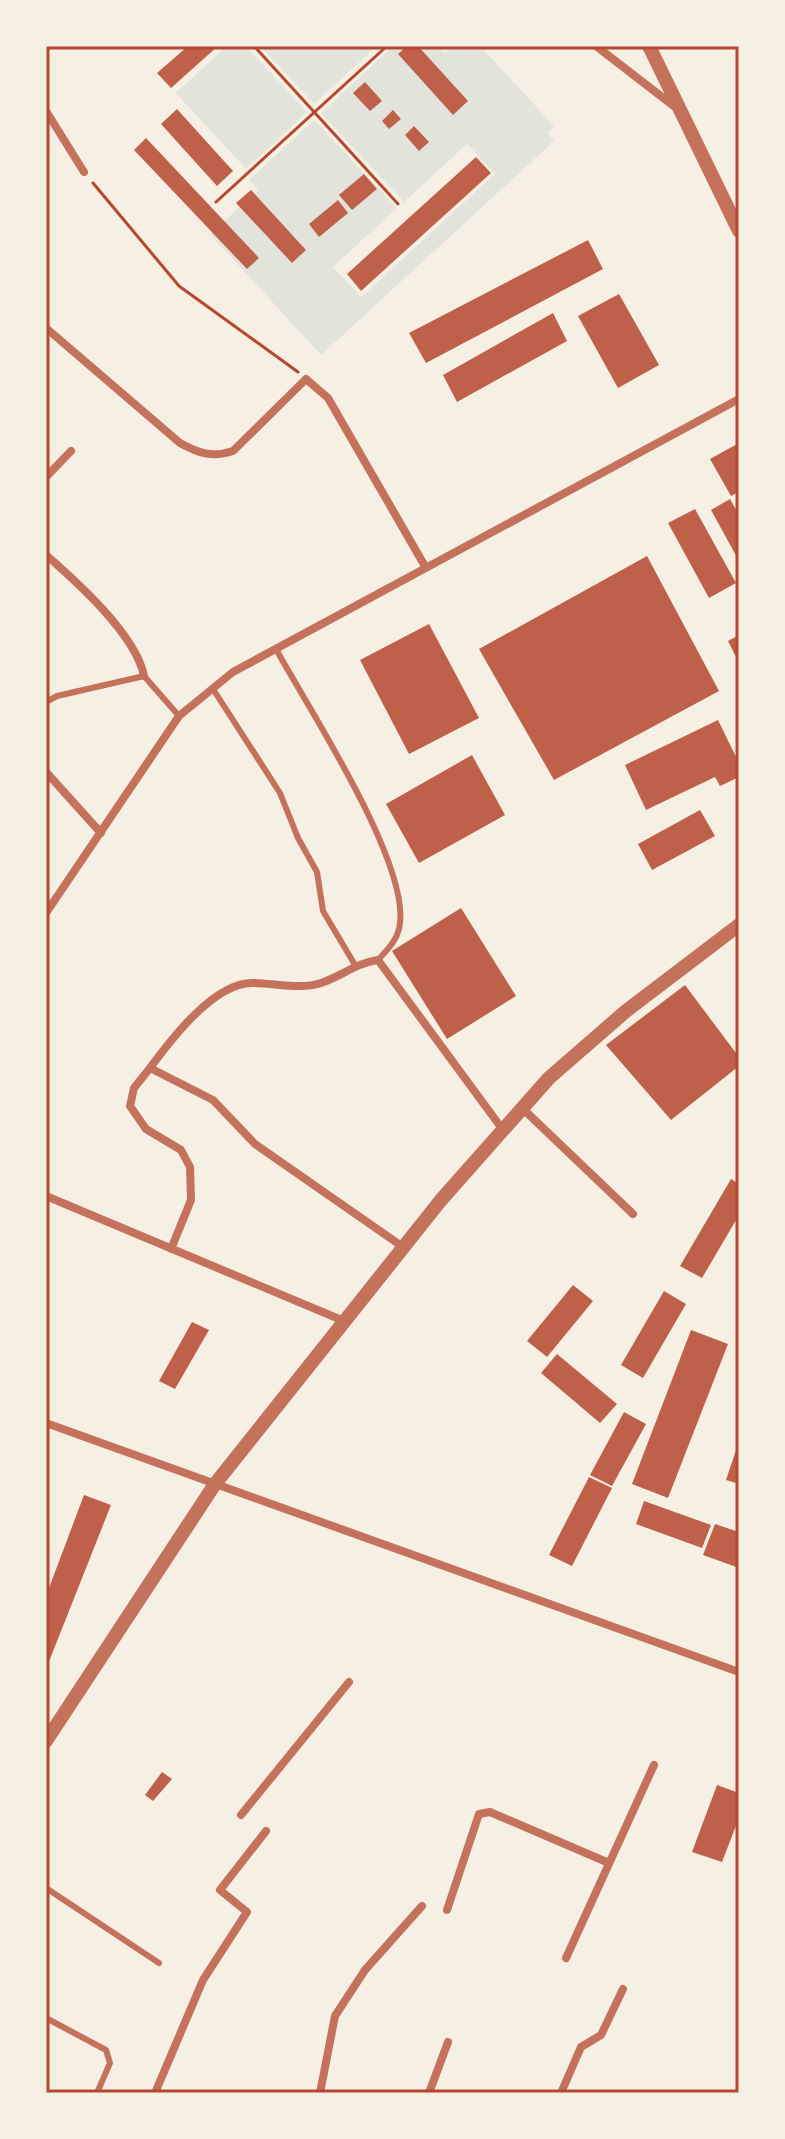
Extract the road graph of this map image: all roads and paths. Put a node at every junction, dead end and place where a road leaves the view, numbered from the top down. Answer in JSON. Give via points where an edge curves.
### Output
{"nodes":[{"id":1,"x":254,"y":46,"type":"edge"},
{"id":2,"x":387,"y":46,"type":"edge"},
{"id":3,"x":596,"y":46,"type":"edge"},
{"id":4,"x":649,"y":46,"type":"edge"},
{"id":5,"x":46,"y":111,"type":"edge"},
{"id":6,"x":314,"y":112,"type":"junction"},
{"id":7,"x":682,"y":112,"type":"junction"},
{"id":8,"x":84,"y":172,"type":"joint"},
{"id":9,"x":216,"y":202,"type":"dead end"},
{"id":10,"x":398,"y":204,"type":"dead end"},
{"id":11,"x":739,"y":231,"type":"edge"},
{"id":12,"x":46,"y":328,"type":"edge"},
{"id":13,"x":306,"y":379,"type":"junction"},
{"id":14,"x":739,"y":399,"type":"edge"},
{"id":15,"x":71,"y":451,"type":"dead end"},
{"id":16,"x":47,"y":474,"type":"edge"},
{"id":17,"x":46,"y":555,"type":"edge"},
{"id":18,"x":426,"y":568,"type":"junction"},
{"id":19,"x":276,"y":649,"type":"junction"},
{"id":20,"x":144,"y":676,"type":"junction"},
{"id":21,"x":213,"y":689,"type":"junction"},
{"id":22,"x":46,"y":702,"type":"edge"},
{"id":23,"x":179,"y":716,"type":"junction"},
{"id":24,"x":46,"y":772,"type":"edge"},
{"id":25,"x":101,"y":833,"type":"junction"},
{"id":26,"x":46,"y":913,"type":"edge"},
{"id":27,"x":739,"y":925,"type":"edge"},
{"id":28,"x":378,"y":960,"type":"junction"},
{"id":29,"x":355,"y":965,"type":"junction"},
{"id":30,"x":150,"y":1068,"type":"junction"},
{"id":31,"x":522,"y":1108,"type":"junction"},
{"id":32,"x":503,"y":1130,"type":"junction"},
{"id":33,"x":46,"y":1196,"type":"edge"},
{"id":34,"x":633,"y":1214,"type":"dead end"},
{"id":35,"x":403,"y":1247,"type":"junction"},
{"id":36,"x":171,"y":1249,"type":"junction"},
{"id":37,"x":344,"y":1321,"type":"junction"},
{"id":38,"x":46,"y":1423,"type":"edge"},
{"id":39,"x":215,"y":1484,"type":"junction"},
{"id":40,"x":739,"y":1672,"type":"edge"},
{"id":41,"x":349,"y":1682,"type":"dead end"},
{"id":42,"x":46,"y":1741,"type":"edge"},
{"id":43,"x":654,"y":1765,"type":"dead end"},
{"id":44,"x":241,"y":1815,"type":"dead end"},
{"id":45,"x":266,"y":1831,"type":"dead end"},
{"id":46,"x":609,"y":1863,"type":"junction"},
{"id":47,"x":46,"y":1888,"type":"edge"},
{"id":48,"x":422,"y":1906,"type":"dead end"},
{"id":49,"x":447,"y":1910,"type":"dead end"},
{"id":50,"x":566,"y":1958,"type":"dead end"},
{"id":51,"x":159,"y":1963,"type":"dead end"},
{"id":52,"x":623,"y":1989,"type":"dead end"},
{"id":53,"x":46,"y":2018,"type":"edge"},
{"id":54,"x":448,"y":2042,"type":"dead end"},
{"id":55,"x":97,"y":2093,"type":"edge"},
{"id":56,"x":155,"y":2093,"type":"edge"},
{"id":57,"x":320,"y":2093,"type":"edge"},
{"id":58,"x":429,"y":2093,"type":"edge"},
{"id":59,"x":561,"y":2093,"type":"edge"}],
"edges":[{"from":1,"to":6,"type":"path"},
{"from":2,"to":6,"type":"path"},
{"from":3,"to":7,"type":"street"},
{"from":4,"to":7,"type":"street"},
{"from":5,"to":8,"type":"street"},
{"from":6,"to":9,"type":"path"},
{"from":6,"to":10,"type":"path"},
{"from":7,"to":11,"type":"street"},
{"from":8,"to":13,"type":"path","via":[[179,286]]},
{"from":12,"to":13,"type":"street","via":[[196,452],[218,456],[233,451]]},
{"from":13,"to":18,"type":"street","via":[[328,398]]},
{"from":14,"to":18,"type":"street"},
{"from":15,"to":16,"type":"street"},
{"from":17,"to":20,"type":"street","via":[[78,582],[140,657]]},
{"from":18,"to":19,"type":"street"},
{"from":19,"to":21,"type":"street"},
{"from":19,"to":28,"type":"lane","via":[[376,830],[399,888],[399,930]]},
{"from":20,"to":22,"type":"lane"},
{"from":20,"to":23,"type":"lane"},
{"from":21,"to":23,"type":"street"},
{"from":21,"to":29,"type":"lane","via":[[280,793],[317,872],[323,911]]},
{"from":23,"to":25,"type":"street"},
{"from":24,"to":25,"type":"street"},
{"from":25,"to":26,"type":"street"},
{"from":27,"to":31,"type":"street","via":[[626,1011]]},
{"from":28,"to":29,"type":"street"},
{"from":28,"to":32,"type":"street"},
{"from":29,"to":30,"type":"street","via":[[320,984],[248,982],[220,996],[180,1027]]},
{"from":30,"to":35,"type":"street","via":[[213,1100],[255,1144]]},
{"from":30,"to":36,"type":"street","via":[[134,1088],[130,1106],[146,1129],[181,1150],[190,1167],[191,1200]]},
{"from":31,"to":32,"type":"street"},
{"from":31,"to":34,"type":"street"},
{"from":32,"to":35,"type":"street"},
{"from":33,"to":36,"type":"street"},
{"from":35,"to":37,"type":"street"},
{"from":36,"to":37,"type":"street"},
{"from":37,"to":39,"type":"street"},
{"from":38,"to":39,"type":"street"},
{"from":39,"to":40,"type":"street"},
{"from":39,"to":42,"type":"street"},
{"from":41,"to":44,"type":"street"},
{"from":43,"to":46,"type":"street"},
{"from":45,"to":56,"type":"street","via":[[220,1890],[247,1912],[203,1980]]},
{"from":46,"to":49,"type":"street","via":[[490,1812],[479,1814]]},
{"from":46,"to":50,"type":"street"},
{"from":47,"to":51,"type":"lane"},
{"from":48,"to":57,"type":"street","via":[[365,1970],[335,2016]]},
{"from":52,"to":59,"type":"street","via":[[601,2035],[581,2047]]},
{"from":53,"to":55,"type":"lane","via":[[106,2050],[110,2063]]},
{"from":54,"to":58,"type":"street"}]}
